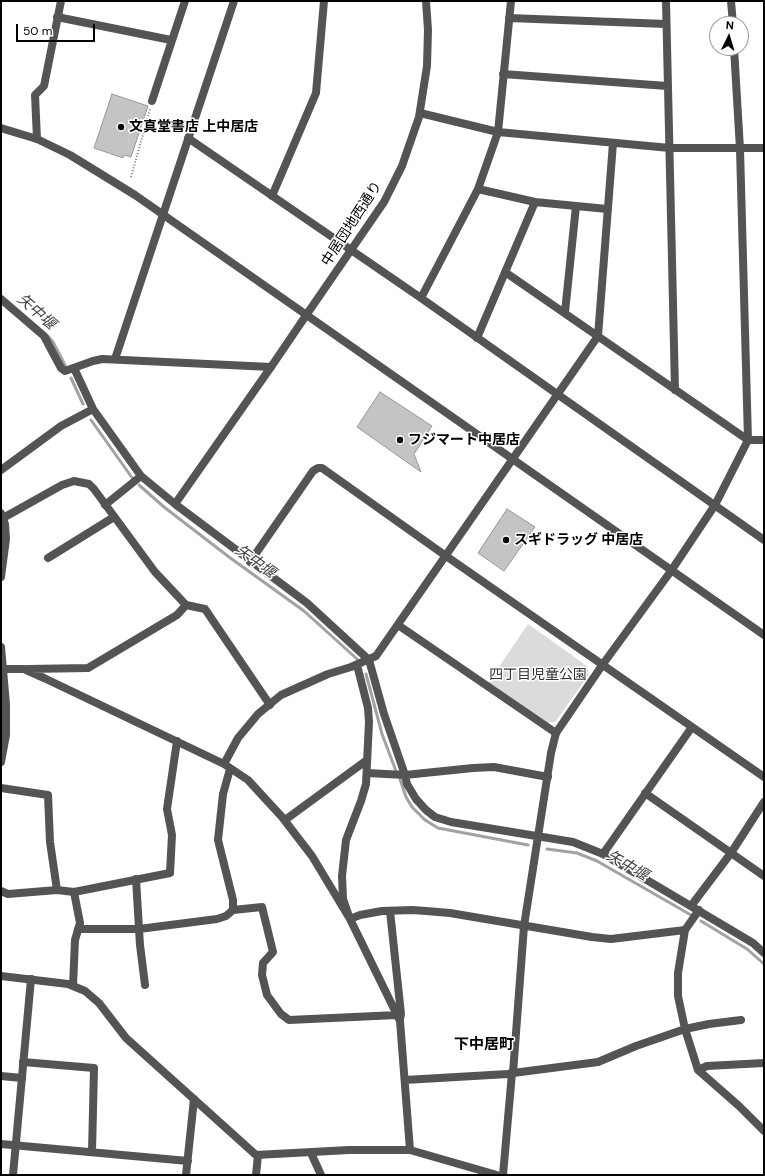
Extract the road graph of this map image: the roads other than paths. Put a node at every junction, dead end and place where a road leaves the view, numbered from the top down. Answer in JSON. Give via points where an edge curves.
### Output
{"nodes":[{"id":1,"x":60,"y":1,"type":"edge"},
{"id":2,"x":185,"y":1,"type":"edge"},
{"id":3,"x":234,"y":1,"type":"edge"},
{"id":4,"x":324,"y":1,"type":"edge"},
{"id":5,"x":426,"y":1,"type":"edge"},
{"id":6,"x":511,"y":1,"type":"edge"},
{"id":7,"x":666,"y":1,"type":"edge"},
{"id":8,"x":732,"y":1,"type":"edge"},
{"id":9,"x":733,"y":16,"type":"edge"},
{"id":10,"x":57,"y":18,"type":"junction"},
{"id":11,"x":509,"y":18,"type":"junction"},
{"id":12,"x":666,"y":24,"type":"junction"},
{"id":13,"x":171,"y":40,"type":"junction"},
{"id":14,"x":734,"y":56,"type":"edge"},
{"id":15,"x":503,"y":74,"type":"junction"},
{"id":16,"x":667,"y":86,"type":"junction"},
{"id":17,"x":152,"y":101,"type":"road end"},
{"id":18,"x":420,"y":113,"type":"junction"},
{"id":19,"x":1,"y":128,"type":"edge"},
{"id":20,"x":498,"y":132,"type":"junction"},
{"id":21,"x":188,"y":138,"type":"junction"},
{"id":22,"x":37,"y":139,"type":"junction"},
{"id":23,"x":613,"y":143,"type":"junction"},
{"id":24,"x":670,"y":148,"type":"junction"},
{"id":25,"x":764,"y":148,"type":"edge"},
{"id":26,"x":740,"y":149,"type":"junction"},
{"id":27,"x":478,"y":189,"type":"junction"},
{"id":28,"x":272,"y":196,"type":"junction"},
{"id":29,"x":535,"y":202,"type":"junction"},
{"id":30,"x":576,"y":206,"type":"junction"},
{"id":31,"x":607,"y":209,"type":"junction"},
{"id":32,"x":163,"y":214,"type":"junction"},
{"id":33,"x":351,"y":250,"type":"junction"},
{"id":34,"x":505,"y":272,"type":"junction"},
{"id":35,"x":421,"y":298,"type":"junction"},
{"id":36,"x":1,"y":299,"type":"edge"},
{"id":37,"x":565,"y":312,"type":"junction"},
{"id":38,"x":306,"y":314,"type":"junction"},
{"id":39,"x":598,"y":336,"type":"junction"},
{"id":40,"x":477,"y":338,"type":"junction"},
{"id":41,"x":115,"y":359,"type":"junction"},
{"id":42,"x":271,"y":367,"type":"junction"},
{"id":43,"x":74,"y":368,"type":"junction"},
{"id":44,"x":675,"y":390,"type":"junction"},
{"id":45,"x":557,"y":394,"type":"junction"},
{"id":46,"x":93,"y":409,"type":"junction"},
{"id":47,"x":748,"y":440,"type":"junction"},
{"id":48,"x":764,"y":440,"type":"edge"},
{"id":49,"x":512,"y":460,"type":"junction"},
{"id":50,"x":1,"y":470,"type":"edge"},
{"id":51,"x":141,"y":476,"type":"junction"},
{"id":52,"x":174,"y":504,"type":"junction"},
{"id":53,"x":105,"y":505,"type":"junction"},
{"id":54,"x":715,"y":505,"type":"junction"},
{"id":55,"x":2,"y":515,"type":"edge"},
{"id":56,"x":114,"y":517,"type":"junction"},
{"id":57,"x":764,"y":540,"type":"edge"},
{"id":58,"x":446,"y":556,"type":"junction"},
{"id":59,"x":48,"y":558,"type":"dead end"},
{"id":60,"x":250,"y":562,"type":"junction"},
{"id":61,"x":671,"y":571,"type":"junction"},
{"id":62,"x":1,"y":577,"type":"edge"},
{"id":63,"x":186,"y":606,"type":"junction"},
{"id":64,"x":398,"y":625,"type":"junction"},
{"id":65,"x":764,"y":635,"type":"edge"},
{"id":66,"x":1,"y":647,"type":"edge"},
{"id":67,"x":369,"y":660,"type":"junction"},
{"id":68,"x":603,"y":664,"type":"junction"},
{"id":69,"x":357,"y":665,"type":"junction"},
{"id":70,"x":2,"y":669,"type":"edge"},
{"id":71,"x":24,"y":670,"type":"junction"},
{"id":72,"x":270,"y":705,"type":"junction"},
{"id":73,"x":692,"y":727,"type":"junction"},
{"id":74,"x":556,"y":733,"type":"junction"},
{"id":75,"x":177,"y":741,"type":"junction"},
{"id":76,"x":367,"y":760,"type":"junction"},
{"id":77,"x":1,"y":762,"type":"edge"},
{"id":78,"x":227,"y":766,"type":"junction"},
{"id":79,"x":367,"y":773,"type":"junction"},
{"id":80,"x":406,"y":775,"type":"junction"},
{"id":81,"x":548,"y":776,"type":"junction"},
{"id":82,"x":764,"y":777,"type":"edge"},
{"id":83,"x":1,"y":788,"type":"edge"},
{"id":84,"x":645,"y":793,"type":"junction"},
{"id":85,"x":764,"y":802,"type":"edge"},
{"id":86,"x":285,"y":820,"type":"junction"},
{"id":87,"x":539,"y":837,"type":"junction"},
{"id":88,"x":731,"y":852,"type":"junction"},
{"id":89,"x":603,"y":854,"type":"junction"},
{"id":90,"x":764,"y":876,"type":"edge"},
{"id":91,"x":136,"y":879,"type":"junction"},
{"id":92,"x":1,"y":890,"type":"edge"},
{"id":93,"x":57,"y":890,"type":"junction"},
{"id":94,"x":74,"y":892,"type":"junction"},
{"id":95,"x":695,"y":908,"type":"junction"},
{"id":96,"x":233,"y":910,"type":"junction"},
{"id":97,"x":390,"y":911,"type":"junction"},
{"id":98,"x":350,"y":919,"type":"junction"},
{"id":99,"x":524,"y":926,"type":"junction"},
{"id":100,"x":78,"y":929,"type":"junction"},
{"id":101,"x":139,"y":929,"type":"junction"},
{"id":102,"x":684,"y":930,"type":"junction"},
{"id":103,"x":764,"y":953,"type":"edge"},
{"id":104,"x":1,"y":976,"type":"edge"},
{"id":105,"x":31,"y":979,"type":"junction"},
{"id":106,"x":145,"y":985,"type":"dead end"},
{"id":107,"x":73,"y":986,"type":"junction"},
{"id":108,"x":398,"y":1018,"type":"junction"},
{"id":109,"x":741,"y":1020,"type":"dead end"},
{"id":110,"x":685,"y":1029,"type":"junction"},
{"id":111,"x":23,"y":1062,"type":"junction"},
{"id":112,"x":764,"y":1063,"type":"edge"},
{"id":113,"x":698,"y":1070,"type":"junction"},
{"id":114,"x":512,"y":1073,"type":"junction"},
{"id":115,"x":1,"y":1076,"type":"edge"},
{"id":116,"x":22,"y":1078,"type":"junction"},
{"id":117,"x":404,"y":1080,"type":"junction"},
{"id":118,"x":194,"y":1099,"type":"junction"},
{"id":119,"x":764,"y":1131,"type":"edge"},
{"id":120,"x":1,"y":1144,"type":"edge"},
{"id":121,"x":16,"y":1145,"type":"junction"},
{"id":122,"x":410,"y":1150,"type":"junction"},
{"id":123,"x":92,"y":1152,"type":"junction"},
{"id":124,"x":311,"y":1153,"type":"junction"},
{"id":125,"x":258,"y":1154,"type":"junction"},
{"id":126,"x":188,"y":1161,"type":"junction"},
{"id":127,"x":13,"y":1175,"type":"edge"},
{"id":128,"x":186,"y":1175,"type":"edge"},
{"id":129,"x":256,"y":1175,"type":"edge"},
{"id":130,"x":321,"y":1175,"type":"edge"},
{"id":131,"x":497,"y":1175,"type":"edge"},
{"id":132,"x":503,"y":1175,"type":"edge"}],
"edges":[{"from":1,"to":10,"type":"street"},
{"from":2,"to":13,"type":"street"},
{"from":3,"to":21,"type":"street"},
{"from":4,"to":28,"type":"street","via":[[316,93]]},
{"from":5,"to":18,"type":"street","name":"中居団地西通り","via":[[427,66]]},
{"from":6,"to":11,"type":"street"},
{"from":7,"to":12,"type":"street"},
{"from":8,"to":9,"type":"street"},
{"from":10,"to":13,"type":"street"},
{"from":10,"to":22,"type":"street","via":[[44,86],[35,95]]},
{"from":11,"to":12,"type":"street"},
{"from":11,"to":15,"type":"street"},
{"from":12,"to":16,"type":"street"},
{"from":13,"to":17,"type":"street"},
{"from":14,"to":26,"type":"street"},
{"from":15,"to":16,"type":"street"},
{"from":15,"to":20,"type":"street"},
{"from":16,"to":24,"type":"street"},
{"from":18,"to":20,"type":"street"},
{"from":18,"to":33,"type":"street","name":"中居団地西通り","via":[[402,166],[384,202]]},
{"from":19,"to":22,"type":"street"},
{"from":20,"to":23,"type":"street"},
{"from":20,"to":27,"type":"street"},
{"from":21,"to":28,"type":"street"},
{"from":21,"to":32,"type":"street"},
{"from":22,"to":32,"type":"street","via":[[83,163]]},
{"from":23,"to":24,"type":"street"},
{"from":23,"to":31,"type":"street"},
{"from":24,"to":26,"type":"street"},
{"from":24,"to":44,"type":"street"},
{"from":25,"to":26,"type":"street"},
{"from":26,"to":47,"type":"street"},
{"from":27,"to":29,"type":"street"},
{"from":27,"to":35,"type":"street"},
{"from":28,"to":33,"type":"street"},
{"from":29,"to":30,"type":"street"},
{"from":29,"to":34,"type":"street"},
{"from":30,"to":31,"type":"street"},
{"from":30,"to":37,"type":"street"},
{"from":31,"to":39,"type":"street"},
{"from":32,"to":38,"type":"street"},
{"from":32,"to":41,"type":"street"},
{"from":33,"to":35,"type":"street"},
{"from":33,"to":38,"type":"street","name":"中居団地西通り"},
{"from":34,"to":37,"type":"street"},
{"from":34,"to":40,"type":"street"},
{"from":35,"to":40,"type":"street"},
{"from":36,"to":43,"type":"street","via":[[44,336],[61,368],[65,371]]},
{"from":37,"to":39,"type":"street"},
{"from":38,"to":42,"type":"street","name":"中居団地西通り"},
{"from":38,"to":49,"type":"street"},
{"from":39,"to":44,"type":"street"},
{"from":39,"to":45,"type":"street"},
{"from":40,"to":45,"type":"street"},
{"from":41,"to":42,"type":"street"},
{"from":41,"to":43,"type":"street","via":[[93,361]]},
{"from":42,"to":52,"type":"street","name":"中居団地西通り"},
{"from":43,"to":46,"type":"street"},
{"from":44,"to":47,"type":"street"},
{"from":45,"to":49,"type":"street"},
{"from":45,"to":54,"type":"street"},
{"from":46,"to":50,"type":"street","via":[[61,426]]},
{"from":46,"to":51,"type":"street"},
{"from":47,"to":48,"type":"street"},
{"from":47,"to":54,"type":"street"},
{"from":49,"to":58,"type":"street"},
{"from":49,"to":61,"type":"street"},
{"from":51,"to":52,"type":"street"},
{"from":51,"to":53,"type":"street"},
{"from":52,"to":60,"type":"street"},
{"from":53,"to":55,"type":"street","via":[[89,484],[74,481]]},
{"from":53,"to":56,"type":"street"},
{"from":54,"to":57,"type":"street"},
{"from":54,"to":61,"type":"street"},
{"from":55,"to":62,"type":"street","via":[[6,539]]},
{"from":56,"to":59,"type":"street"},
{"from":56,"to":63,"type":"street","via":[[154,572]]},
{"from":58,"to":60,"type":"street","via":[[326,470],[318,468],[313,471]]},
{"from":58,"to":64,"type":"street"},
{"from":58,"to":68,"type":"street"},
{"from":60,"to":67,"type":"street","via":[[307,603]]},
{"from":61,"to":65,"type":"street"},
{"from":61,"to":68,"type":"street"},
{"from":63,"to":71,"type":"street","via":[[177,615],[88,668]]},
{"from":63,"to":72,"type":"street","via":[[205,610]]},
{"from":64,"to":67,"type":"street","via":[[376,656]]},
{"from":64,"to":74,"type":"street"},
{"from":66,"to":70,"type":"street"},
{"from":67,"to":69,"type":"street"},
{"from":67,"to":80,"type":"street","via":[[384,714]]},
{"from":68,"to":73,"type":"street"},
{"from":68,"to":74,"type":"street"},
{"from":69,"to":72,"type":"street","via":[[328,674],[281,695]]},
{"from":69,"to":76,"type":"street","via":[[368,708]]},
{"from":70,"to":71,"type":"street"},
{"from":70,"to":77,"type":"street","via":[[6,727]]},
{"from":71,"to":75,"type":"street"},
{"from":72,"to":78,"type":"street","via":[[258,714],[238,738]]},
{"from":73,"to":82,"type":"street"},
{"from":73,"to":84,"type":"street"},
{"from":74,"to":81,"type":"street"},
{"from":75,"to":78,"type":"street"},
{"from":75,"to":91,"type":"street","via":[[167,809],[172,835],[170,873]]},
{"from":76,"to":79,"type":"street"},
{"from":76,"to":86,"type":"street"},
{"from":78,"to":86,"type":"street","via":[[248,780]]},
{"from":78,"to":96,"type":"street","via":[[218,840],[233,900]]},
{"from":79,"to":80,"type":"street"},
{"from":79,"to":98,"type":"street","via":[[361,801],[346,840],[342,876],[343,898]]},
{"from":80,"to":81,"type":"street","via":[[494,767]]},
{"from":80,"to":87,"type":"street","via":[[407,784],[416,799],[435,817]]},
{"from":81,"to":87,"type":"street"},
{"from":83,"to":93,"type":"street","via":[[48,795],[50,842]]},
{"from":84,"to":88,"type":"street"},
{"from":84,"to":89,"type":"street"},
{"from":85,"to":88,"type":"street"},
{"from":86,"to":98,"type":"street","via":[[312,856]]},
{"from":87,"to":89,"type":"street","via":[[573,842]]},
{"from":87,"to":99,"type":"street"},
{"from":88,"to":90,"type":"street"},
{"from":88,"to":95,"type":"street"},
{"from":89,"to":95,"type":"street"},
{"from":91,"to":94,"type":"street"},
{"from":91,"to":101,"type":"street"},
{"from":92,"to":93,"type":"street","via":[[8,894]]},
{"from":93,"to":94,"type":"street"},
{"from":94,"to":100,"type":"street","via":[[80,923]]},
{"from":95,"to":102,"type":"street"},
{"from":95,"to":103,"type":"street","via":[[753,943]]},
{"from":96,"to":101,"type":"street","via":[[217,919]]},
{"from":96,"to":108,"type":"street","via":[[262,907],[273,952],[263,963],[262,975],[267,995],[281,1014],[289,1020]]},
{"from":97,"to":98,"type":"street"},
{"from":97,"to":99,"type":"street","via":[[450,913]]},
{"from":97,"to":108,"type":"street","via":[[401,1014]]},
{"from":98,"to":108,"type":"street"},
{"from":99,"to":102,"type":"street","via":[[611,939]]},
{"from":99,"to":114,"type":"street"},
{"from":100,"to":101,"type":"street"},
{"from":100,"to":107,"type":"street","via":[[75,940]]},
{"from":101,"to":106,"type":"street"},
{"from":102,"to":110,"type":"street","via":[[678,973],[678,996]]},
{"from":104,"to":105,"type":"street"},
{"from":105,"to":107,"type":"street"},
{"from":105,"to":111,"type":"street"},
{"from":107,"to":118,"type":"street","via":[[99,1003],[126,1038]]},
{"from":108,"to":117,"type":"street"},
{"from":109,"to":110,"type":"street"},
{"from":110,"to":113,"type":"street"},
{"from":110,"to":114,"type":"street","via":[[598,1062]]},
{"from":111,"to":116,"type":"street"},
{"from":111,"to":123,"type":"street","via":[[94,1068]]},
{"from":112,"to":113,"type":"street","via":[[707,1066]]},
{"from":113,"to":119,"type":"street"},
{"from":114,"to":117,"type":"street"},
{"from":114,"to":132,"type":"street"},
{"from":115,"to":116,"type":"street"},
{"from":116,"to":121,"type":"street"},
{"from":117,"to":122,"type":"street"},
{"from":118,"to":125,"type":"street","via":[[256,1155]]},
{"from":118,"to":126,"type":"street"},
{"from":120,"to":121,"type":"street"},
{"from":121,"to":123,"type":"street"},
{"from":121,"to":127,"type":"street"},
{"from":122,"to":124,"type":"street"},
{"from":122,"to":131,"type":"street"},
{"from":123,"to":126,"type":"street"},
{"from":124,"to":125,"type":"street"},
{"from":124,"to":130,"type":"street"},
{"from":125,"to":129,"type":"street"},
{"from":126,"to":128,"type":"street"}]}
